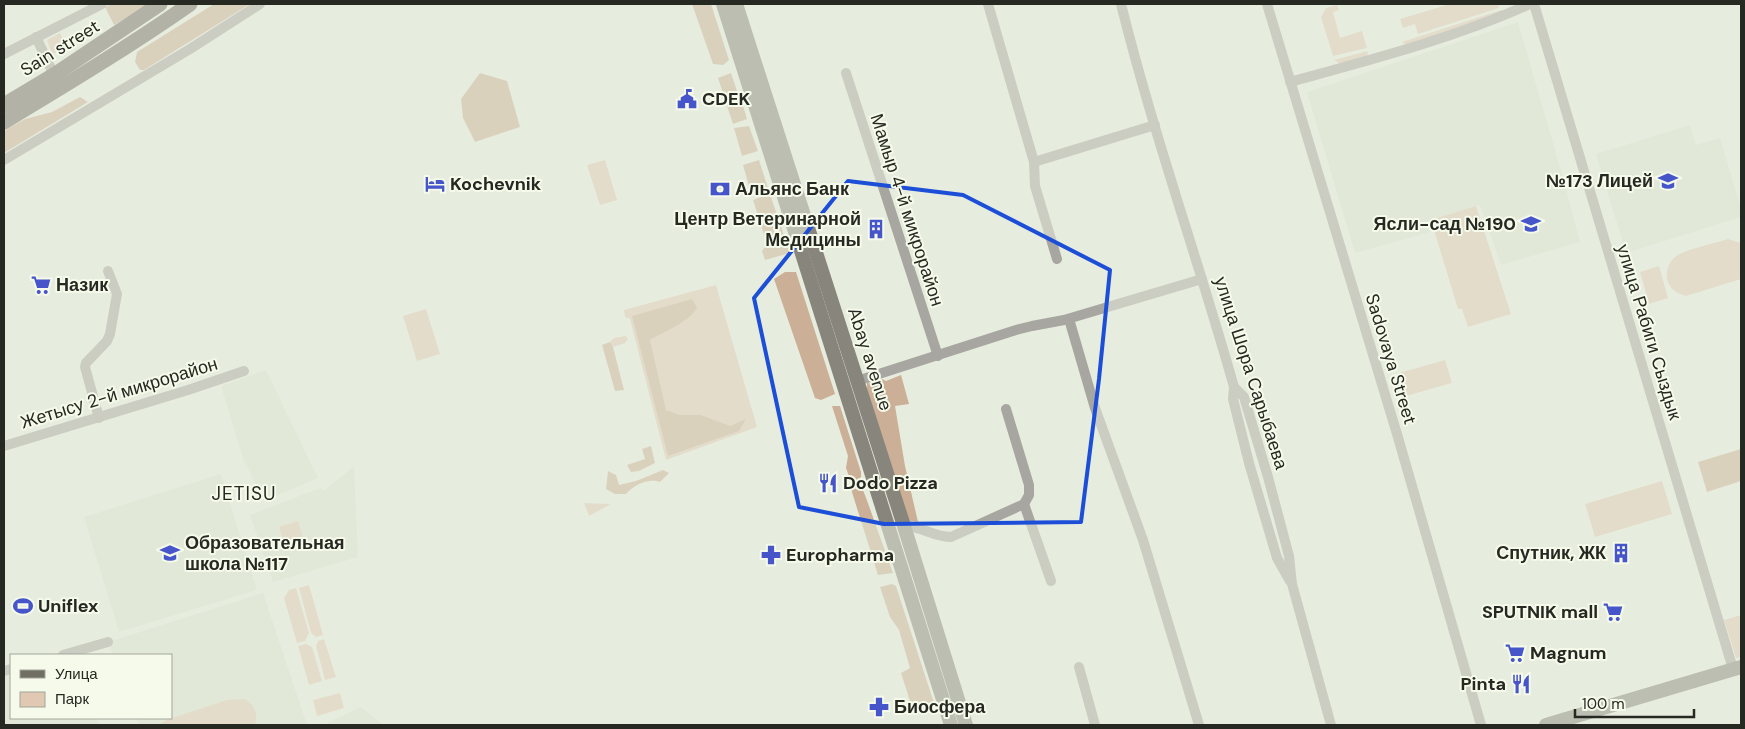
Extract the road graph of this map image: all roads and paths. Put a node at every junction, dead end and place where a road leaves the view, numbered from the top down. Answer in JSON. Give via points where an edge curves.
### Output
{"nodes":[{"id":1,"x":102,"y":4,"type":"edge"},
{"id":2,"x":160,"y":4,"type":"edge"},
{"id":3,"x":190,"y":4,"type":"edge"},
{"id":4,"x":196,"y":4,"type":"edge"},
{"id":5,"x":260,"y":4,"type":"edge"},
{"id":6,"x":723,"y":4,"type":"edge"},
{"id":7,"x":736,"y":4,"type":"edge"},
{"id":8,"x":988,"y":4,"type":"edge"},
{"id":9,"x":1121,"y":4,"type":"edge"},
{"id":10,"x":1267,"y":4,"type":"edge"},
{"id":11,"x":1530,"y":4,"type":"edge"},
{"id":12,"x":1534,"y":4,"type":"edge"},
{"id":13,"x":157,"y":26,"type":"junction"},
{"id":14,"x":36,"y":38,"type":"junction"},
{"id":15,"x":4,"y":54,"type":"edge"},
{"id":16,"x":846,"y":73,"type":"dead end"},
{"id":17,"x":54,"y":74,"type":"junction"},
{"id":18,"x":1290,"y":82,"type":"junction"},
{"id":19,"x":4,"y":105,"type":"edge"},
{"id":20,"x":4,"y":122,"type":"edge"},
{"id":21,"x":1155,"y":125,"type":"junction"},
{"id":22,"x":4,"y":160,"type":"edge"},
{"id":23,"x":1034,"y":162,"type":"junction"},
{"id":24,"x":1057,"y":259,"type":"dead end"},
{"id":25,"x":108,"y":271,"type":"dead end"},
{"id":26,"x":1202,"y":279,"type":"junction"},
{"id":27,"x":1069,"y":319,"type":"junction"},
{"id":28,"x":938,"y":356,"type":"junction"},
{"id":29,"x":244,"y":371,"type":"dead end"},
{"id":30,"x":857,"y":381,"type":"junction"},
{"id":31,"x":1006,"y":409,"type":"dead end"},
{"id":32,"x":99,"y":418,"type":"junction"},
{"id":33,"x":4,"y":446,"type":"edge"},
{"id":34,"x":1024,"y":504,"type":"junction"},
{"id":35,"x":904,"y":526,"type":"junction"},
{"id":36,"x":1051,"y":580,"type":"dead end"},
{"id":37,"x":108,"y":642,"type":"dead end"},
{"id":38,"x":66,"y":654,"type":"edge"},
{"id":39,"x":1079,"y":667,"type":"dead end"},
{"id":40,"x":1737,"y":668,"type":"edge"},
{"id":41,"x":952,"y":725,"type":"edge"},
{"id":42,"x":966,"y":725,"type":"edge"},
{"id":43,"x":1095,"y":725,"type":"edge"},
{"id":44,"x":1199,"y":725,"type":"edge"},
{"id":45,"x":1332,"y":725,"type":"edge"},
{"id":46,"x":1481,"y":725,"type":"edge"},
{"id":47,"x":1546,"y":725,"type":"edge"}],
"edges":[{"from":1,"to":14,"type":"street"},
{"from":2,"to":17,"type":"main road","name":"Sain street"},
{"from":3,"to":13,"type":"main road","name":"Sain street"},
{"from":4,"to":13,"type":"main road","name":"Sain street"},
{"from":5,"to":22,"type":"street"},
{"from":6,"to":41,"type":"main road","name":"Abay avenue"},
{"from":7,"to":30,"type":"main road","name":"Abay avenue"},
{"from":8,"to":23,"type":"street"},
{"from":9,"to":21,"type":"street","name":"улица Шора Сарыбаева"},
{"from":10,"to":18,"type":"street","name":"Sadovaya Street"},
{"from":11,"to":18,"type":"street","via":[[1402,50]]},
{"from":12,"to":40,"type":"street","name":"улица Рабиги Сыздык"},
{"from":13,"to":20,"type":"main road","name":"Sain street"},
{"from":14,"to":15,"type":"street"},
{"from":14,"to":17,"type":"street"},
{"from":16,"to":28,"type":"street","name":"Мамыр 4-й микрорайон"},
{"from":17,"to":19,"type":"main road","name":"Sain street"},
{"from":18,"to":46,"type":"street","name":"Sadovaya Street"},
{"from":21,"to":23,"type":"street"},
{"from":21,"to":26,"type":"street","name":"улица Шора Сарыбаева"},
{"from":23,"to":24,"type":"street","via":[[1035,186]]},
{"from":25,"to":32,"type":"street","via":[[117,294],[109,338],[85,367]]},
{"from":26,"to":27,"type":"street"},
{"from":26,"to":45,"type":"street","name":"улица Шора Сарыбаева","via":[[1234,387],[1244,397],[1268,477],[1289,556],[1292,584]]},
{"from":27,"to":28,"type":"street","via":[[1032,326]]},
{"from":27,"to":44,"type":"street","via":[[1095,408],[1143,540]]},
{"from":28,"to":30,"type":"street"},
{"from":29,"to":32,"type":"street","name":"Жетысу 2-й микрорайон"},
{"from":30,"to":35,"type":"main road","name":"Abay avenue"},
{"from":31,"to":34,"type":"street","via":[[1029,485],[1029,495]]},
{"from":32,"to":33,"type":"street","name":"Жетысу 2-й микрорайон"},
{"from":34,"to":35,"type":"street","via":[[951,537],[940,537],[914,526]]},
{"from":34,"to":36,"type":"street"},
{"from":35,"to":42,"type":"main road","name":"Abay avenue"},
{"from":37,"to":38,"type":"street"},
{"from":39,"to":43,"type":"street"},
{"from":40,"to":47,"type":"main road"}]}
